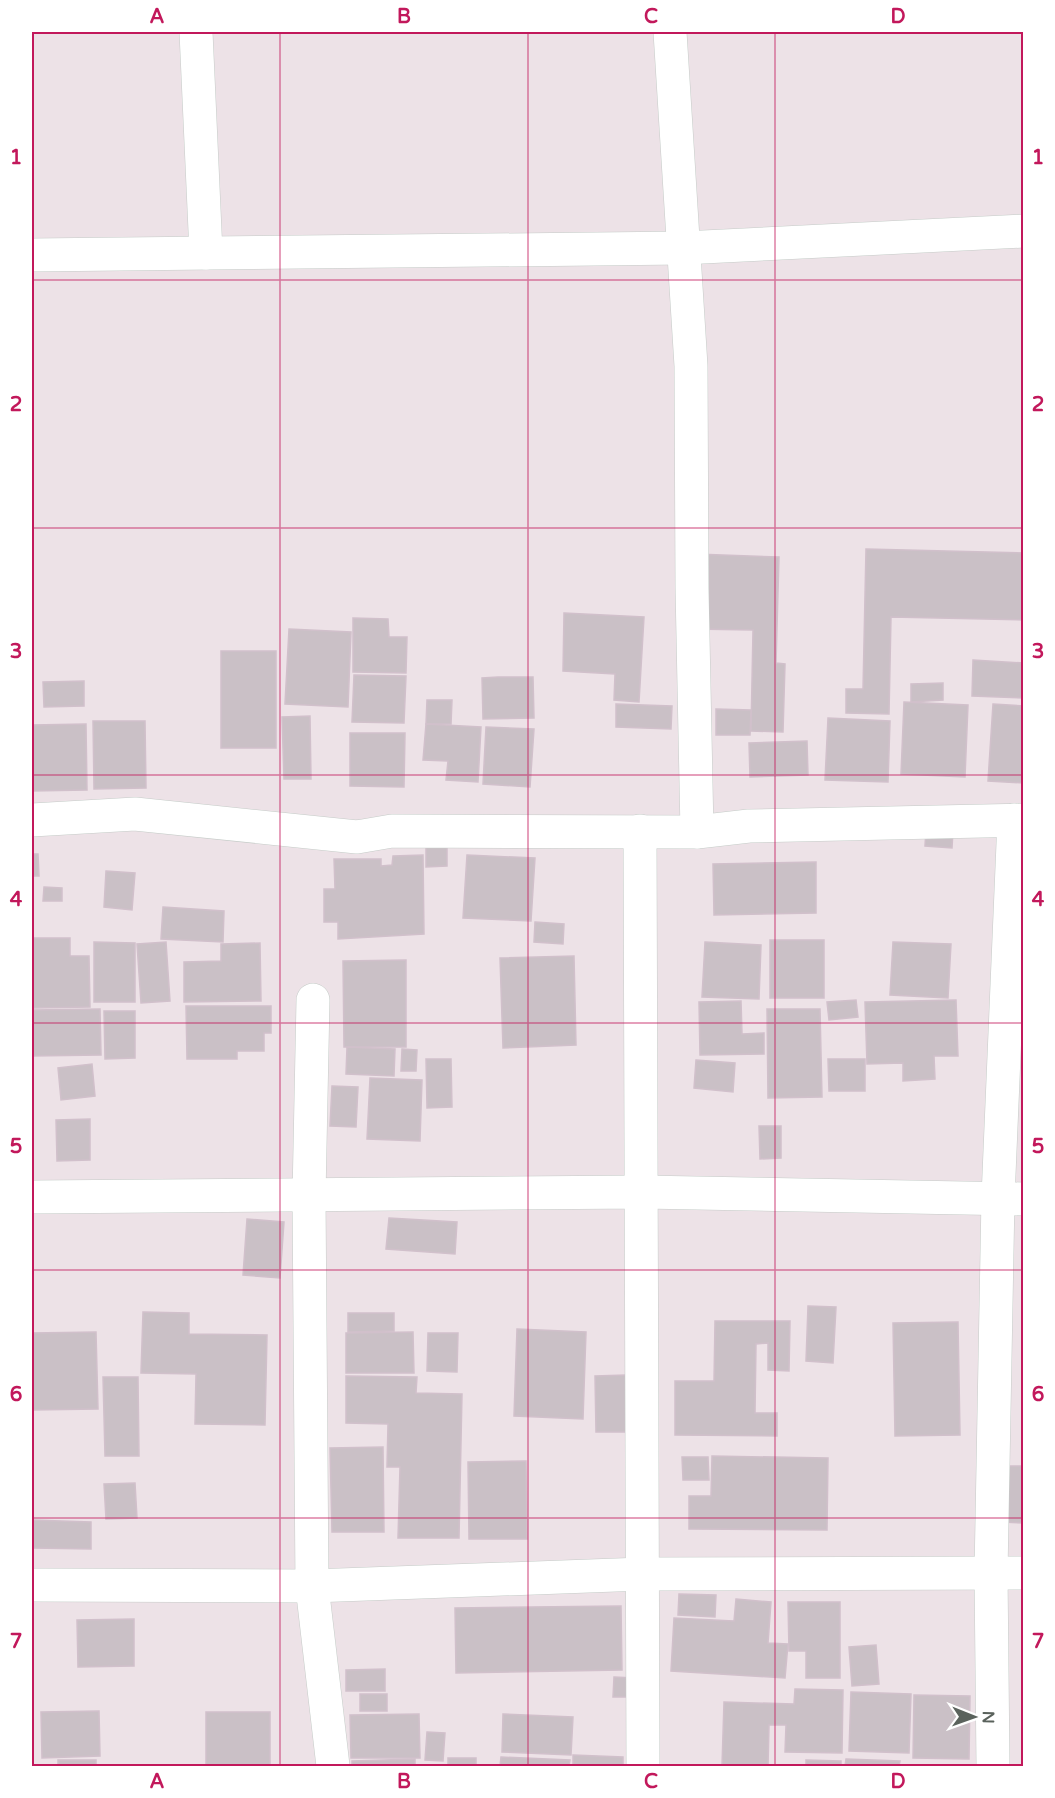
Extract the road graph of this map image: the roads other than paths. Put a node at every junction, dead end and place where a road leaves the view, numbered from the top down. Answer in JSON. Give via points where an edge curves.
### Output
{"nodes":[{"id":1,"x":196,"y":32,"type":"edge"},
{"id":2,"x":670,"y":32,"type":"edge"},
{"id":3,"x":1023,"y":231,"type":"edge"},
{"id":4,"x":683,"y":248,"type":"junction"},
{"id":5,"x":206,"y":253,"type":"junction"},
{"id":6,"x":32,"y":255,"type":"edge"},
{"id":7,"x":32,"y":820,"type":"edge"},
{"id":8,"x":1019,"y":820,"type":"edge"},
{"id":9,"x":640,"y":831,"type":"junction"},
{"id":10,"x":697,"y":832,"type":"junction"},
{"id":11,"x":314,"y":1000,"type":"dead end"},
{"id":12,"x":643,"y":1192,"type":"junction"},
{"id":13,"x":309,"y":1196,"type":"junction"},
{"id":14,"x":32,"y":1197,"type":"edge"},
{"id":15,"x":1011,"y":1199,"type":"edge"},
{"id":16,"x":991,"y":1573,"type":"junction"},
{"id":17,"x":1023,"y":1573,"type":"edge"},
{"id":18,"x":643,"y":1574,"type":"junction"},
{"id":19,"x":32,"y":1585,"type":"edge"},
{"id":20,"x":312,"y":1586,"type":"junction"},
{"id":21,"x":333,"y":1767,"type":"edge"},
{"id":22,"x":643,"y":1767,"type":"edge"},
{"id":23,"x":993,"y":1767,"type":"edge"}],
"edges":[{"from":1,"to":5,"type":"street"},
{"from":2,"to":4,"type":"street"},
{"from":3,"to":4,"type":"street"},
{"from":4,"to":5,"type":"street"},
{"from":4,"to":10,"type":"street","via":[[691,366]]},
{"from":5,"to":6,"type":"street"},
{"from":7,"to":9,"type":"street","via":[[135,814],[357,837],[392,831]]},
{"from":8,"to":10,"type":"street","via":[[748,826]]},
{"from":8,"to":15,"type":"street"},
{"from":9,"to":10,"type":"street"},
{"from":9,"to":12,"type":"street"},
{"from":11,"to":13,"type":"street"},
{"from":12,"to":13,"type":"street"},
{"from":12,"to":15,"type":"street"},
{"from":12,"to":18,"type":"street"},
{"from":13,"to":14,"type":"street"},
{"from":13,"to":20,"type":"street"},
{"from":15,"to":16,"type":"street"},
{"from":16,"to":17,"type":"street"},
{"from":16,"to":18,"type":"street"},
{"from":16,"to":23,"type":"street"},
{"from":18,"to":20,"type":"street"},
{"from":18,"to":22,"type":"street"},
{"from":19,"to":20,"type":"street"},
{"from":20,"to":21,"type":"street"}]}
